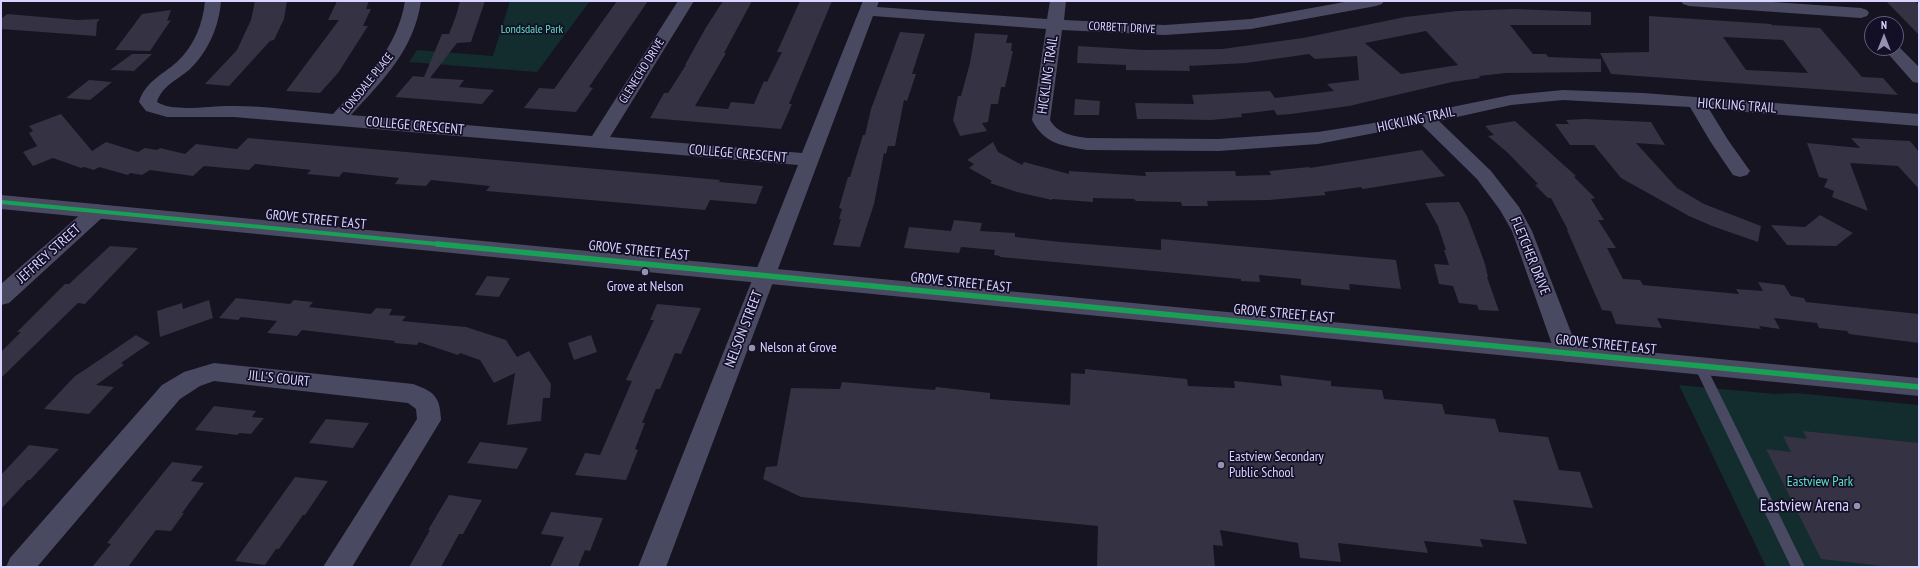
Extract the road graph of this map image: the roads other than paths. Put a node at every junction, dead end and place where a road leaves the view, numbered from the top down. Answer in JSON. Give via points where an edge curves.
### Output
{"nodes":[{"id":1,"x":213,"y":1,"type":"edge"},
{"id":2,"x":413,"y":1,"type":"edge"},
{"id":3,"x":686,"y":1,"type":"edge"},
{"id":4,"x":1058,"y":1,"type":"edge"},
{"id":5,"x":1376,"y":1,"type":"edge"},
{"id":6,"x":1690,"y":1,"type":"edge"},
{"id":7,"x":1850,"y":1,"type":"edge"},
{"id":8,"x":869,"y":6,"type":"edge"},
{"id":9,"x":1864,"y":16,"type":"edge"},
{"id":10,"x":1864,"y":19,"type":"edge"},
{"id":11,"x":1055,"y":24,"type":"junction"},
{"id":12,"x":1899,"y":56,"type":"edge"},
{"id":13,"x":1919,"y":78,"type":"edge"},
{"id":14,"x":1697,"y":103,"type":"junction"},
{"id":15,"x":1425,"y":118,"type":"junction"},
{"id":16,"x":338,"y":119,"type":"junction"},
{"id":17,"x":1919,"y":120,"type":"edge"},
{"id":18,"x":597,"y":142,"type":"junction"},
{"id":19,"x":810,"y":160,"type":"junction"},
{"id":20,"x":1740,"y":171,"type":"dead end"},
{"id":21,"x":1,"y":202,"type":"edge"},
{"id":22,"x":96,"y":211,"type":"junction"},
{"id":23,"x":764,"y":276,"type":"junction"},
{"id":24,"x":1,"y":297,"type":"edge"},
{"id":25,"x":1567,"y":353,"type":"junction"},
{"id":26,"x":1700,"y":366,"type":"junction"},
{"id":27,"x":1919,"y":387,"type":"edge"},
{"id":28,"x":20,"y":567,"type":"edge"},
{"id":29,"x":337,"y":567,"type":"edge"},
{"id":30,"x":652,"y":567,"type":"edge"},
{"id":31,"x":1798,"y":567,"type":"edge"}],
"edges":[{"from":1,"to":16,"type":"street","name":"COLLEGE CRESCENT","via":[[204,37],[184,65],[154,90],[148,102],[152,108],[164,111],[234,111]]},
{"from":2,"to":16,"type":"street","name":"LONSDALE PLACE","via":[[409,22],[394,51],[374,79]]},
{"from":3,"to":18,"type":"street","name":"GLENECHO DRIVE"},
{"from":4,"to":11,"type":"street","name":"HICKLING TRAIL"},
{"from":5,"to":11,"type":"street","name":"CORBETT DRIVE","via":[[1271,21],[1214,27],[1145,30]]},
{"from":6,"to":10,"type":"street"},
{"from":7,"to":9,"type":"street"},
{"from":8,"to":11,"type":"street","name":"CORBETT DRIVE"},
{"from":8,"to":19,"type":"street","name":"NELSON STREET"},
{"from":11,"to":15,"type":"street","name":"HICKLING TRAIL","via":[[1041,120],[1044,128],[1052,135],[1068,141],[1087,144],[1164,146],[1262,143],[1343,134]]},
{"from":12,"to":13,"type":"street"},
{"from":14,"to":15,"type":"street","name":"HICKLING TRAIL","via":[[1563,95],[1511,100]]},
{"from":14,"to":17,"type":"street","name":"HICKLING TRAIL"},
{"from":14,"to":20,"type":"street"},
{"from":15,"to":25,"type":"street","name":"FLETCHER DRIVE","via":[[1484,175],[1509,207],[1522,231]]},
{"from":16,"to":18,"type":"street","name":"COLLEGE CRESCENT"},
{"from":18,"to":19,"type":"street","name":"COLLEGE CRESCENT"},
{"from":19,"to":23,"type":"street","name":"NELSON STREET"},
{"from":21,"to":22,"type":"street","name":"GROVE STREET EAST"},
{"from":22,"to":23,"type":"street","name":"GROVE STREET EAST"},
{"from":22,"to":24,"type":"street","name":"JEFFREY STREET"},
{"from":23,"to":25,"type":"street","name":"GROVE STREET EAST"},
{"from":23,"to":30,"type":"street","name":"NELSON STREET"},
{"from":25,"to":26,"type":"street","name":"GROVE STREET EAST"},
{"from":26,"to":27,"type":"street","name":"GROVE STREET EAST"},
{"from":26,"to":31,"type":"lane"},
{"from":28,"to":29,"type":"street","name":"JILL'S COURT","via":[[171,392],[192,379],[214,372],[413,394],[428,404],[429,420]]}]}
